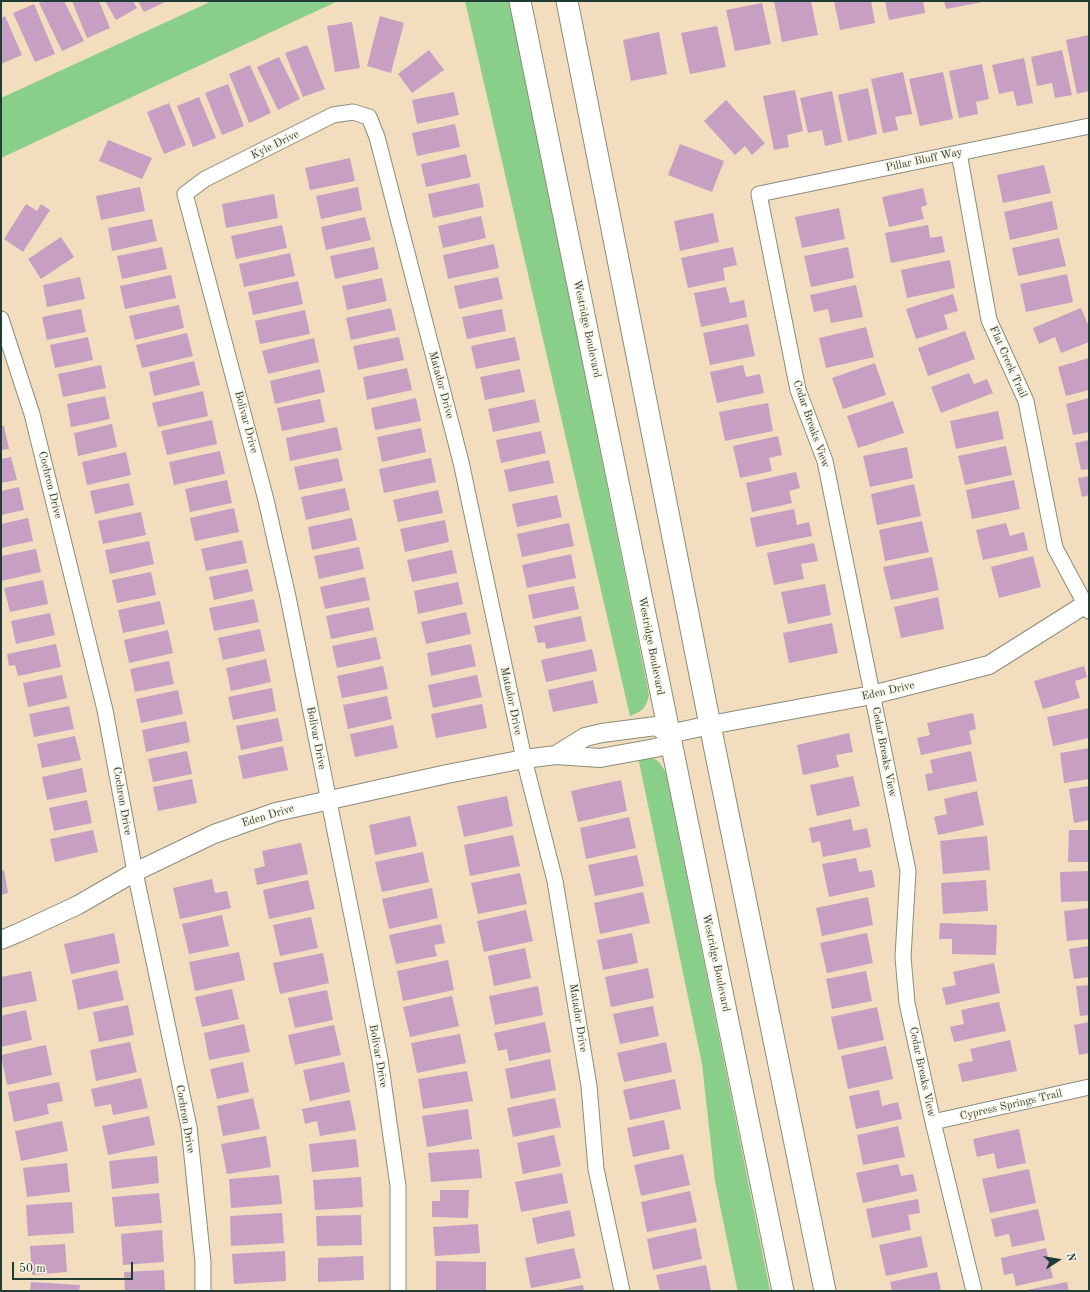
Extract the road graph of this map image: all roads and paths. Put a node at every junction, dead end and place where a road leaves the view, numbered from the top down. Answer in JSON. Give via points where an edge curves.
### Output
{"nodes":[{"id":1,"x":520,"y":1,"type":"edge"},
{"id":2,"x":567,"y":1,"type":"edge"},
{"id":3,"x":369,"y":117,"type":"joint"},
{"id":4,"x":1089,"y":126,"type":"edge"},
{"id":5,"x":959,"y":153,"type":"junction"},
{"id":6,"x":185,"y":194,"type":"joint"},
{"id":7,"x":759,"y":194,"type":"joint"},
{"id":8,"x":1,"y":319,"type":"edge"},
{"id":9,"x":1088,"y":606,"type":"edge"},
{"id":10,"x":872,"y":695,"type":"junction"},
{"id":11,"x":710,"y":725,"type":"junction"},
{"id":12,"x":669,"y":734,"type":"junction"},
{"id":13,"x":556,"y":755,"type":"junction"},
{"id":14,"x":524,"y":759,"type":"junction"},
{"id":15,"x":329,"y":800,"type":"junction"},
{"id":16,"x":135,"y":872,"type":"junction"},
{"id":17,"x":1,"y":940,"type":"edge"},
{"id":18,"x":1089,"y":1087,"type":"edge"},
{"id":19,"x":934,"y":1122,"type":"junction"},
{"id":20,"x":203,"y":1291,"type":"edge"},
{"id":21,"x":398,"y":1291,"type":"edge"},
{"id":22,"x":622,"y":1291,"type":"edge"},
{"id":23,"x":783,"y":1291,"type":"edge"},
{"id":24,"x":825,"y":1291,"type":"edge"},
{"id":25,"x":974,"y":1291,"type":"edge"}],
"edges":[{"from":1,"to":12,"type":"main road","name":"Westridge Boulevard"},
{"from":2,"to":11,"type":"main road"},
{"from":3,"to":6,"type":"street","name":"Kyle Drive","via":[[353,112],[333,116],[205,179]]},
{"from":3,"to":14,"type":"street","name":"Matador Drive","via":[[377,137],[461,462]]},
{"from":4,"to":5,"type":"street","name":"Pillar Bluff Way"},
{"from":5,"to":7,"type":"street","name":"Pillar Bluff Way"},
{"from":5,"to":9,"type":"street","name":"Flat Creek Trail","via":[[989,320],[1026,401],[1055,548]]},
{"from":6,"to":15,"type":"street","name":"Bolivar Drive","via":[[266,500]]},
{"from":7,"to":10,"type":"street","name":"Cedar Breaks View","via":[[798,390],[825,461]]},
{"from":8,"to":16,"type":"street","name":"Cochron Drive","via":[[32,414],[77,594],[105,710]]},
{"from":9,"to":10,"type":"street","name":"Eden Drive","via":[[989,665]]},
{"from":10,"to":11,"type":"street","name":"Eden Drive"},
{"from":10,"to":19,"type":"street","name":"Cedar Breaks View","via":[[908,871],[903,957],[907,1003]]},
{"from":11,"to":12,"type":"street","name":"Eden Drive"},
{"from":11,"to":24,"type":"main road"},
{"from":12,"to":13,"type":"street","name":"Eden Drive","via":[[656,726],[602,733],[585,737]]},
{"from":12,"to":13,"type":"street","name":"Eden Drive","via":[[663,746],[600,758]]},
{"from":12,"to":23,"type":"main road","name":"Westridge Boulevard"},
{"from":13,"to":14,"type":"street","name":"Eden Drive"},
{"from":14,"to":15,"type":"street","name":"Eden Drive"},
{"from":14,"to":22,"type":"street","name":"Matador Drive","via":[[555,881],[588,1086],[596,1169]]},
{"from":15,"to":16,"type":"street","name":"Eden Drive","via":[[276,812],[214,834]]},
{"from":15,"to":21,"type":"street","name":"Bolivar Drive","via":[[380,1059],[398,1186]]},
{"from":16,"to":17,"type":"street","name":"Eden Drive","via":[[78,905]]},
{"from":16,"to":20,"type":"street","name":"Cochron Drive","via":[[189,1127],[203,1262]]},
{"from":18,"to":19,"type":"street","name":"Cypress Springs Trail"},
{"from":19,"to":25,"type":"street","name":"Cedar Breaks View"}]}
